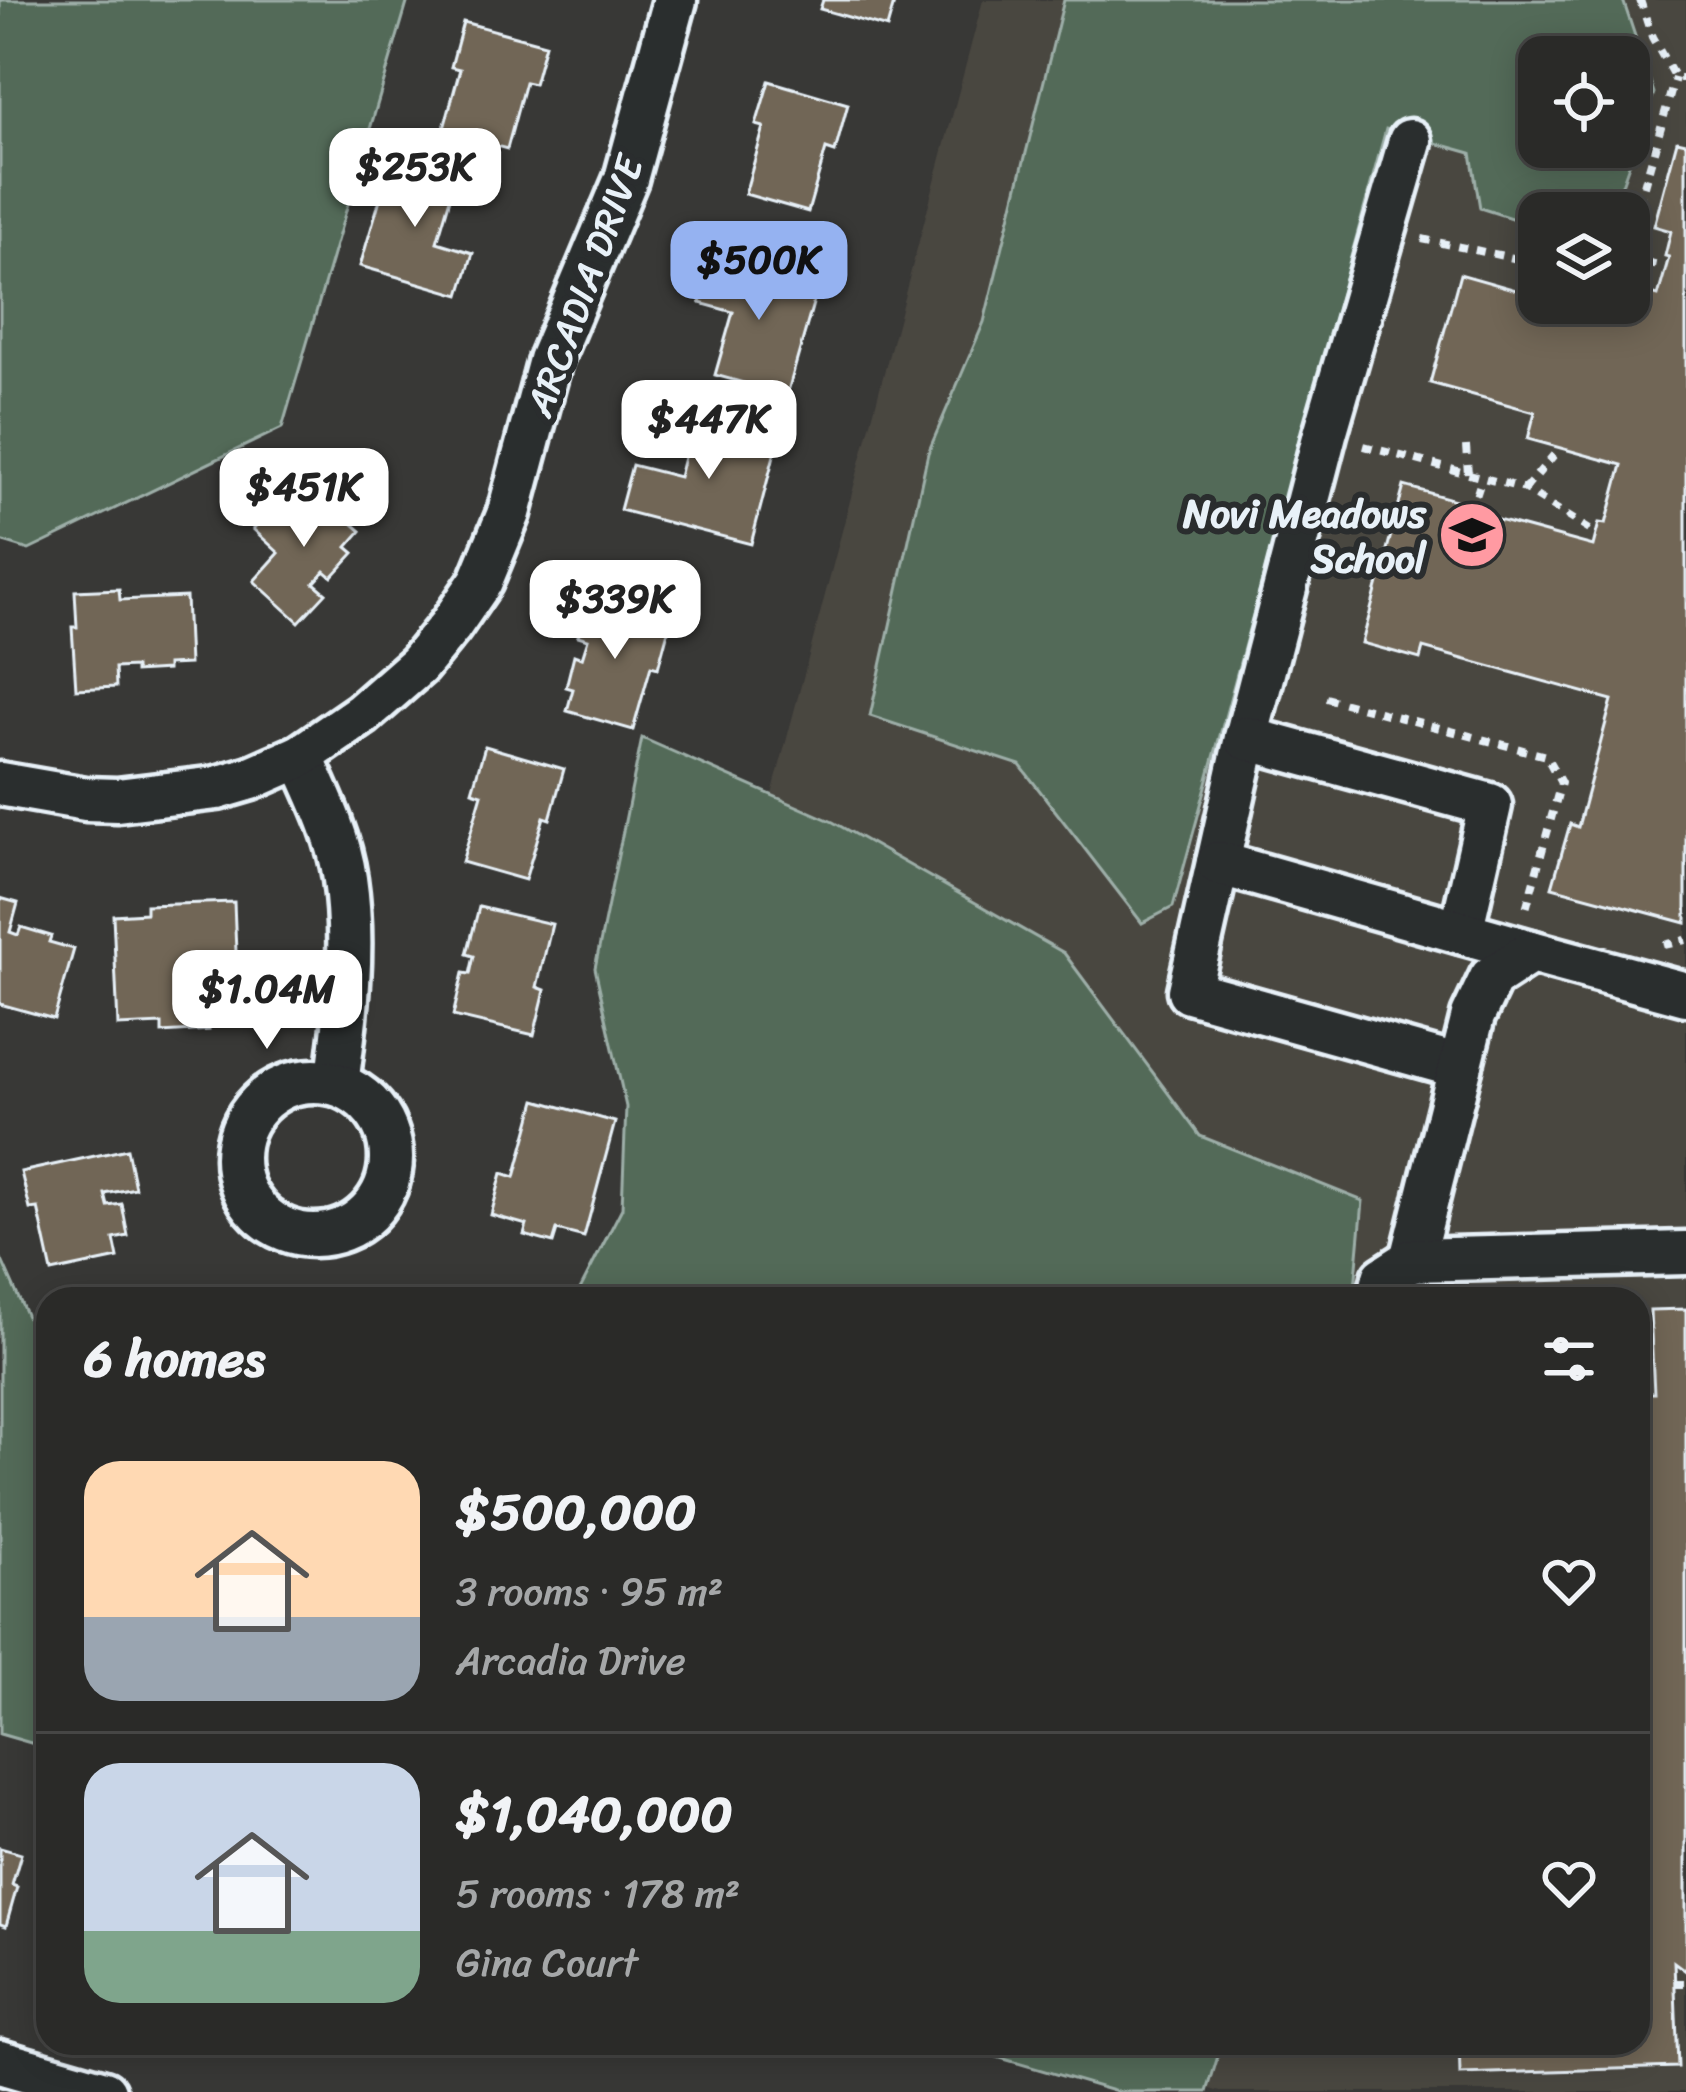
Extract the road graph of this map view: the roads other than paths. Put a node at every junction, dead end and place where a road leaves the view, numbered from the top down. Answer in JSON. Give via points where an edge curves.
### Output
{"nodes":[{"id":1,"x":674,"y":0,"type":"edge"},
{"id":2,"x":1410,"y":141,"type":"dead end"},
{"id":3,"x":1246,"y":738,"type":"junction"},
{"id":4,"x":301,"y":756,"type":"junction"},
{"id":5,"x":0,"y":784,"type":"edge"},
{"id":6,"x":1218,"y":863,"type":"junction"},
{"id":7,"x":1461,"y":932,"type":"junction"},
{"id":8,"x":1531,"y":952,"type":"junction"},
{"id":9,"x":1686,"y":994,"type":"edge"},
{"id":10,"x":1460,"y":1067,"type":"junction"},
{"id":11,"x":337,"y":1084,"type":"dead end"},
{"id":12,"x":1686,"y":1253,"type":"edge"},
{"id":13,"x":1412,"y":1260,"type":"junction"},
{"id":14,"x":1382,"y":1287,"type":"edge"},
{"id":15,"x":0,"y":2062,"type":"edge"},
{"id":16,"x":104,"y":2092,"type":"edge"}],
"edges":[{"from":1,"to":4,"type":"street","name":"ARCADIA DRIVE","via":[[626,179],[550,360],[514,496],[481,581],[418,664]]},
{"from":2,"to":3,"type":"street"},
{"from":3,"to":6,"type":"street"},
{"from":3,"to":7,"type":"street","via":[[1490,806]]},
{"from":4,"to":5,"type":"street","name":"ARCADIA DRIVE","via":[[217,788],[117,800]]},
{"from":4,"to":11,"type":"street","via":[[345,879],[349,972]]},
{"from":6,"to":7,"type":"street"},
{"from":6,"to":10,"type":"street","via":[[1189,991]]},
{"from":7,"to":8,"type":"street"},
{"from":8,"to":9,"type":"street"},
{"from":8,"to":10,"type":"street","via":[[1491,978]]},
{"from":10,"to":13,"type":"street"},
{"from":12,"to":13,"type":"street"},
{"from":13,"to":14,"type":"street"},
{"from":15,"to":16,"type":"street"}]}
